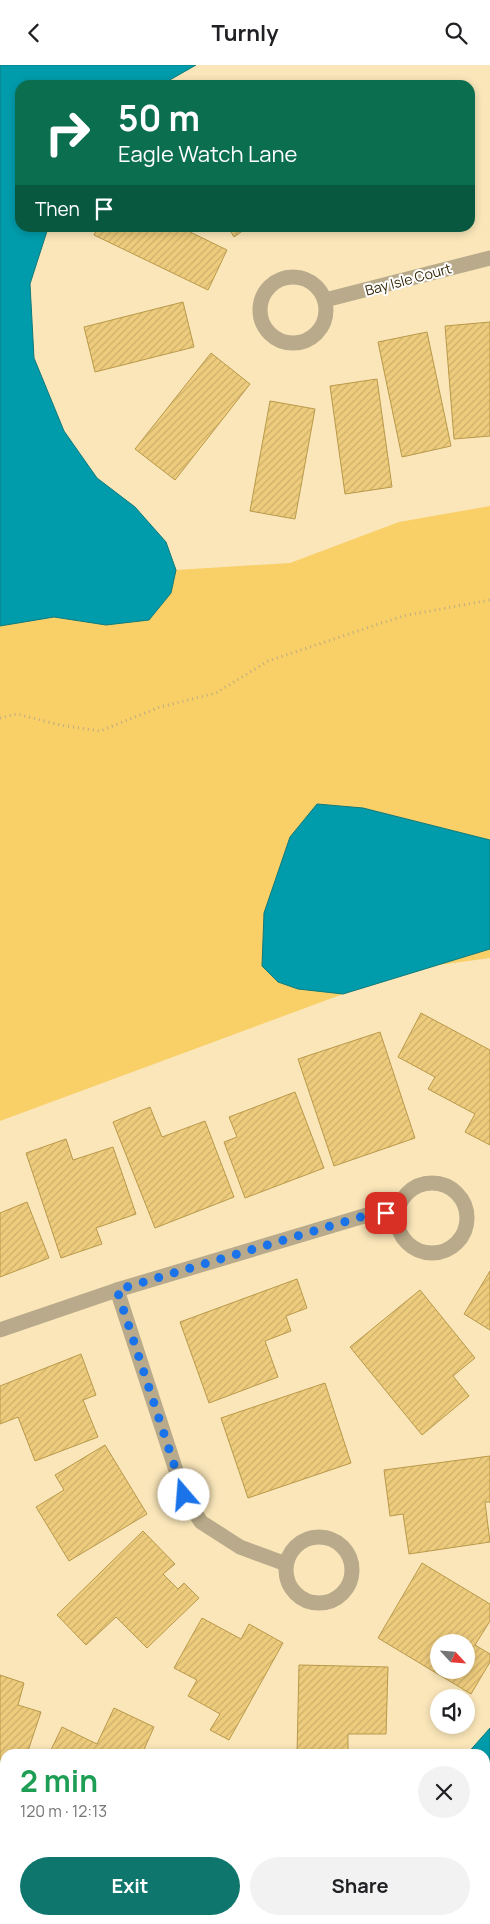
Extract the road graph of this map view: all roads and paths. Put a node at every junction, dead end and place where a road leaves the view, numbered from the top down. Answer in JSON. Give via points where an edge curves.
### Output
{"nodes":[{"id":1,"x":490,"y":258,"type":"edge"},
{"id":2,"x":325,"y":300,"type":"junction"},
{"id":3,"x":490,"y":600,"type":"edge"},
{"id":4,"x":0,"y":718,"type":"edge"},
{"id":5,"x":397,"y":1214,"type":"junction"},
{"id":6,"x":117,"y":1290,"type":"junction"},
{"id":7,"x":0,"y":1330,"type":"edge"},
{"id":8,"x":286,"y":1564,"type":"junction"}],
"edges":[{"from":1,"to":2,"type":"street","name":"Bay Isle Court"},
{"from":2,"to":2,"type":"street","via":[[309,280],[297,276],[284,277],[272,283],[264,293],[259,306],[260,319],[276,339],[302,342],[314,336],[322,326]]},
{"from":3,"to":4,"type":"path","via":[[403,616],[268,661],[216,693],[160,707],[100,731],[17,715]]},
{"from":5,"to":5,"type":"street","via":[[398,1227],[404,1239],[414,1249],[427,1253],[441,1252],[453,1246],[462,1235],[466,1222],[465,1209],[459,1197],[436,1183],[422,1184],[410,1190]]},
{"from":5,"to":6,"type":"street","via":[[374,1213]]},
{"from":6,"to":7,"type":"street"},
{"from":6,"to":8,"type":"street","via":[[184,1495],[201,1522],[240,1547]]},
{"from":8,"to":8,"type":"street","via":[[286,1577],[291,1589],[312,1603],[326,1603],[337,1597],[351,1576],[351,1563],[346,1551],[325,1537],[300,1543]]}]}
